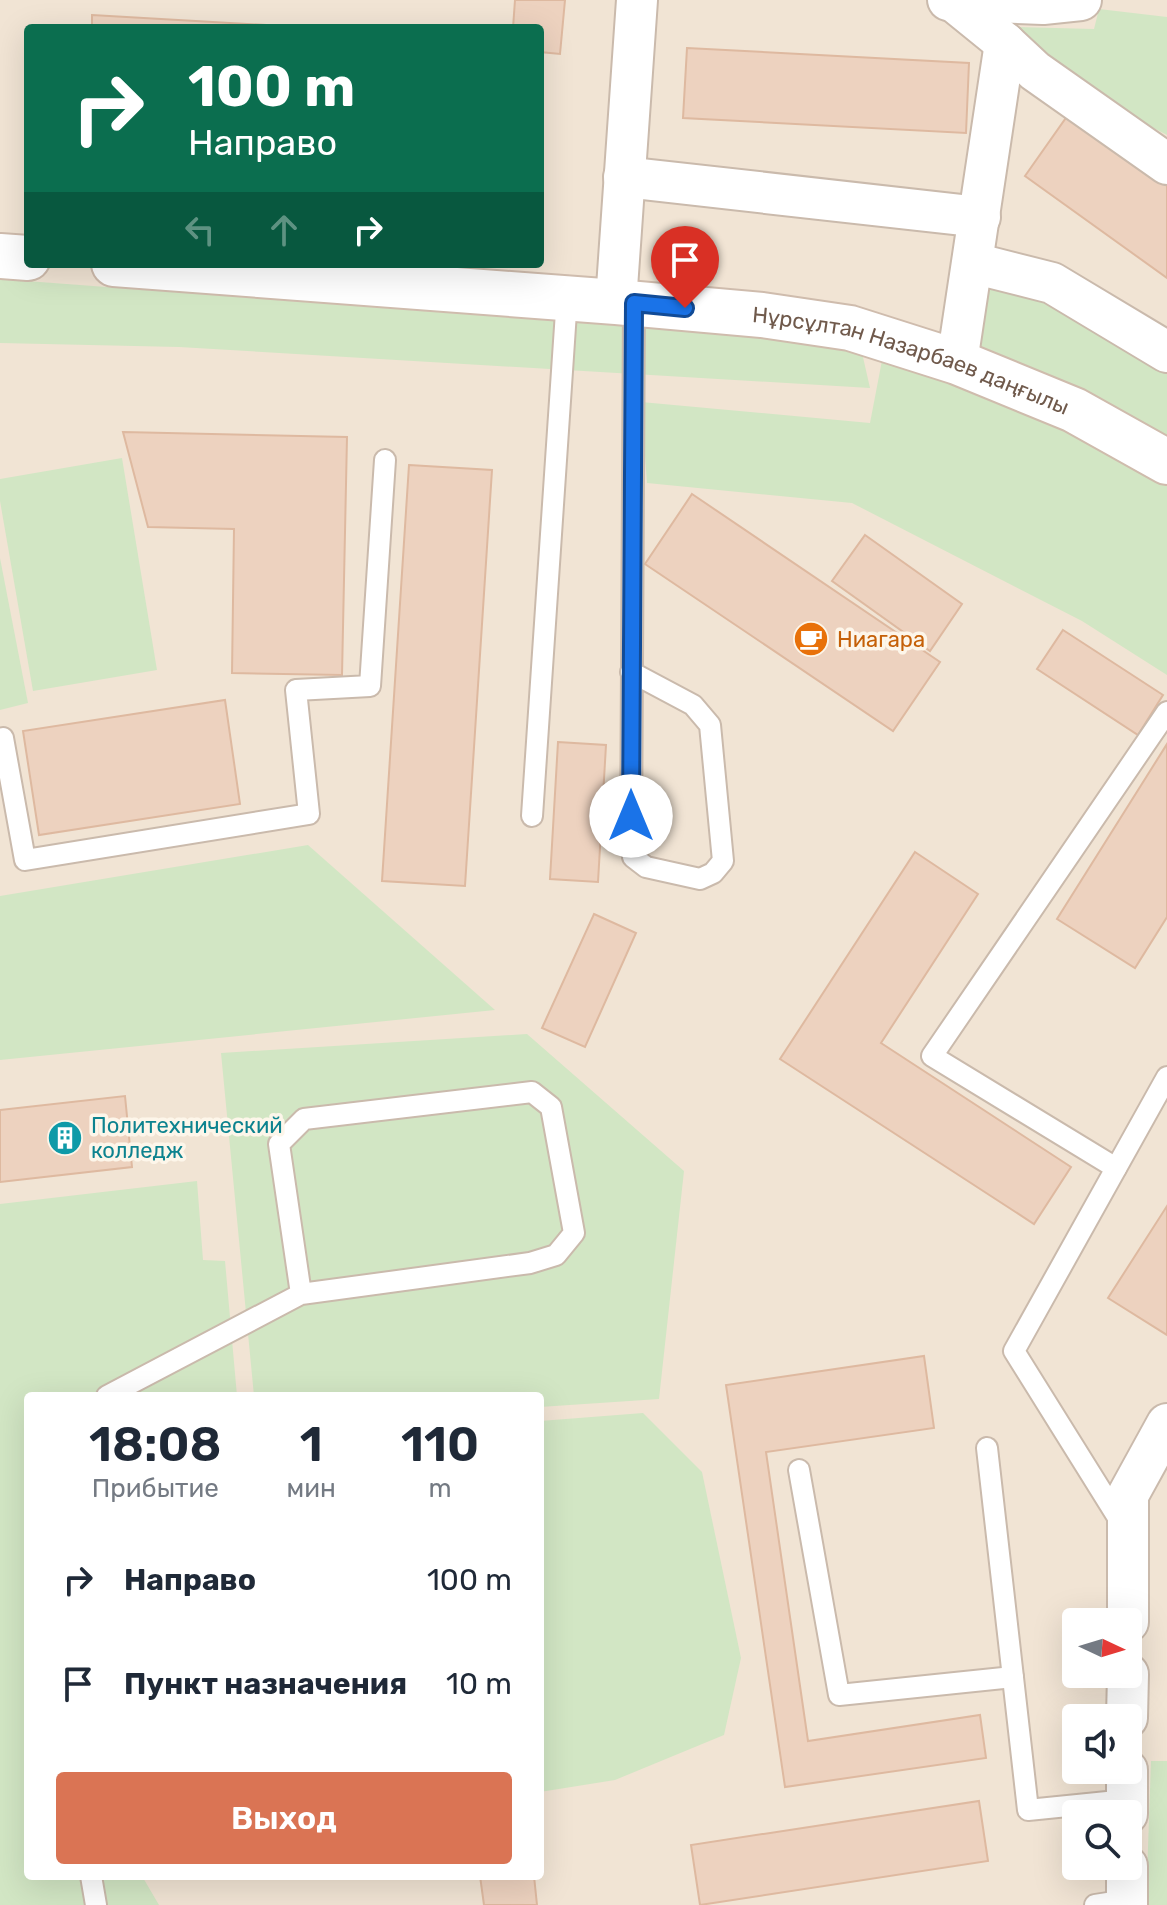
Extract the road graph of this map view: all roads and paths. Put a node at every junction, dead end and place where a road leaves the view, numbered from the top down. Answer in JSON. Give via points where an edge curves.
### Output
{"nodes":[{"id":1,"x":637,"y":0,"type":"edge"},
{"id":2,"x":950,"y":0,"type":"edge"},
{"id":3,"x":1081,"y":0,"type":"edge"},
{"id":4,"x":1005,"y":43,"type":"junction"},
{"id":5,"x":1167,"y":164,"type":"edge"},
{"id":6,"x":624,"y":177,"type":"junction"},
{"id":7,"x":980,"y":217,"type":"junction"},
{"id":8,"x":0,"y":256,"type":"edge"},
{"id":9,"x":24,"y":258,"type":"edge"},
{"id":10,"x":973,"y":263,"type":"junction"},
{"id":11,"x":169,"y":268,"type":"edge"},
{"id":12,"x":567,"y":297,"type":"junction"},
{"id":13,"x":625,"y":302,"type":"junction"},
{"id":14,"x":1167,"y":352,"type":"edge"},
{"id":15,"x":957,"y":362,"type":"junction"},
{"id":16,"x":385,"y":460,"type":"dead end"},
{"id":17,"x":1167,"y":462,"type":"edge"},
{"id":18,"x":631,"y":672,"type":"junction"},
{"id":19,"x":1167,"y":712,"type":"edge"},
{"id":20,"x":0,"y":739,"type":"edge"},
{"id":21,"x":532,"y":816,"type":"dead end"},
{"id":22,"x":1167,"y":1077,"type":"edge"},
{"id":23,"x":1116,"y":1168,"type":"junction"},
{"id":24,"x":301,"y":1294,"type":"junction"},
{"id":25,"x":115,"y":1392,"type":"edge"},
{"id":26,"x":1167,"y":1424,"type":"edge"},
{"id":27,"x":987,"y":1448,"type":"dead end"},
{"id":28,"x":799,"y":1470,"type":"dead end"},
{"id":29,"x":1128,"y":1534,"type":"junction"},
{"id":30,"x":1128,"y":1608,"type":"edge"},
{"id":31,"x":1013,"y":1677,"type":"junction"},
{"id":32,"x":1127,"y":1795,"type":"edge"},
{"id":33,"x":92,"y":1880,"type":"edge"},
{"id":34,"x":96,"y":1905,"type":"edge"}],
"edges":[{"from":1,"to":6,"type":"street"},
{"from":2,"to":3,"type":"street"},
{"from":2,"to":4,"type":"street"},
{"from":4,"to":5,"type":"street","via":[[1035,71]]},
{"from":4,"to":7,"type":"street"},
{"from":6,"to":7,"type":"street"},
{"from":6,"to":13,"type":"street"},
{"from":7,"to":10,"type":"street"},
{"from":8,"to":9,"type":"main road"},
{"from":10,"to":14,"type":"street","via":[[1052,283]]},
{"from":10,"to":15,"type":"street"},
{"from":11,"to":12,"type":"main road","name":"Нұрсұлтан Назарбаев даңғылы"},
{"from":12,"to":13,"type":"main road","name":"Нұрсұлтан Назарбаев даңғылы"},
{"from":12,"to":21,"type":"lane"},
{"from":13,"to":15,"type":"main road","name":"Нұрсұлтан Назарбаев даңғылы","via":[[850,328]]},
{"from":13,"to":18,"type":"lane"},
{"from":15,"to":17,"type":"main road","name":"Нұрсұлтан Назарбаев даңғылы","via":[[1074,410]]},
{"from":16,"to":20,"type":"lane","via":[[370,686],[296,690],[309,814],[25,860]]},
{"from":18,"to":18,"type":"lane","via":[[633,857],[646,867],[700,879],[723,861],[710,725],[693,705]]},
{"from":19,"to":23,"type":"lane","via":[[932,1056]]},
{"from":22,"to":23,"type":"lane"},
{"from":23,"to":29,"type":"lane","via":[[1014,1351]]},
{"from":24,"to":24,"type":"lane","via":[[556,1255],[574,1233],[551,1107],[532,1092],[304,1119],[279,1144]]},
{"from":24,"to":25,"type":"lane"},
{"from":26,"to":29,"type":"street","via":[[1128,1495]]},
{"from":27,"to":31,"type":"lane"},
{"from":28,"to":31,"type":"lane","via":[[839,1695]]},
{"from":29,"to":30,"type":"street"},
{"from":31,"to":32,"type":"lane","via":[[1028,1810]]},
{"from":33,"to":34,"type":"lane"}]}
